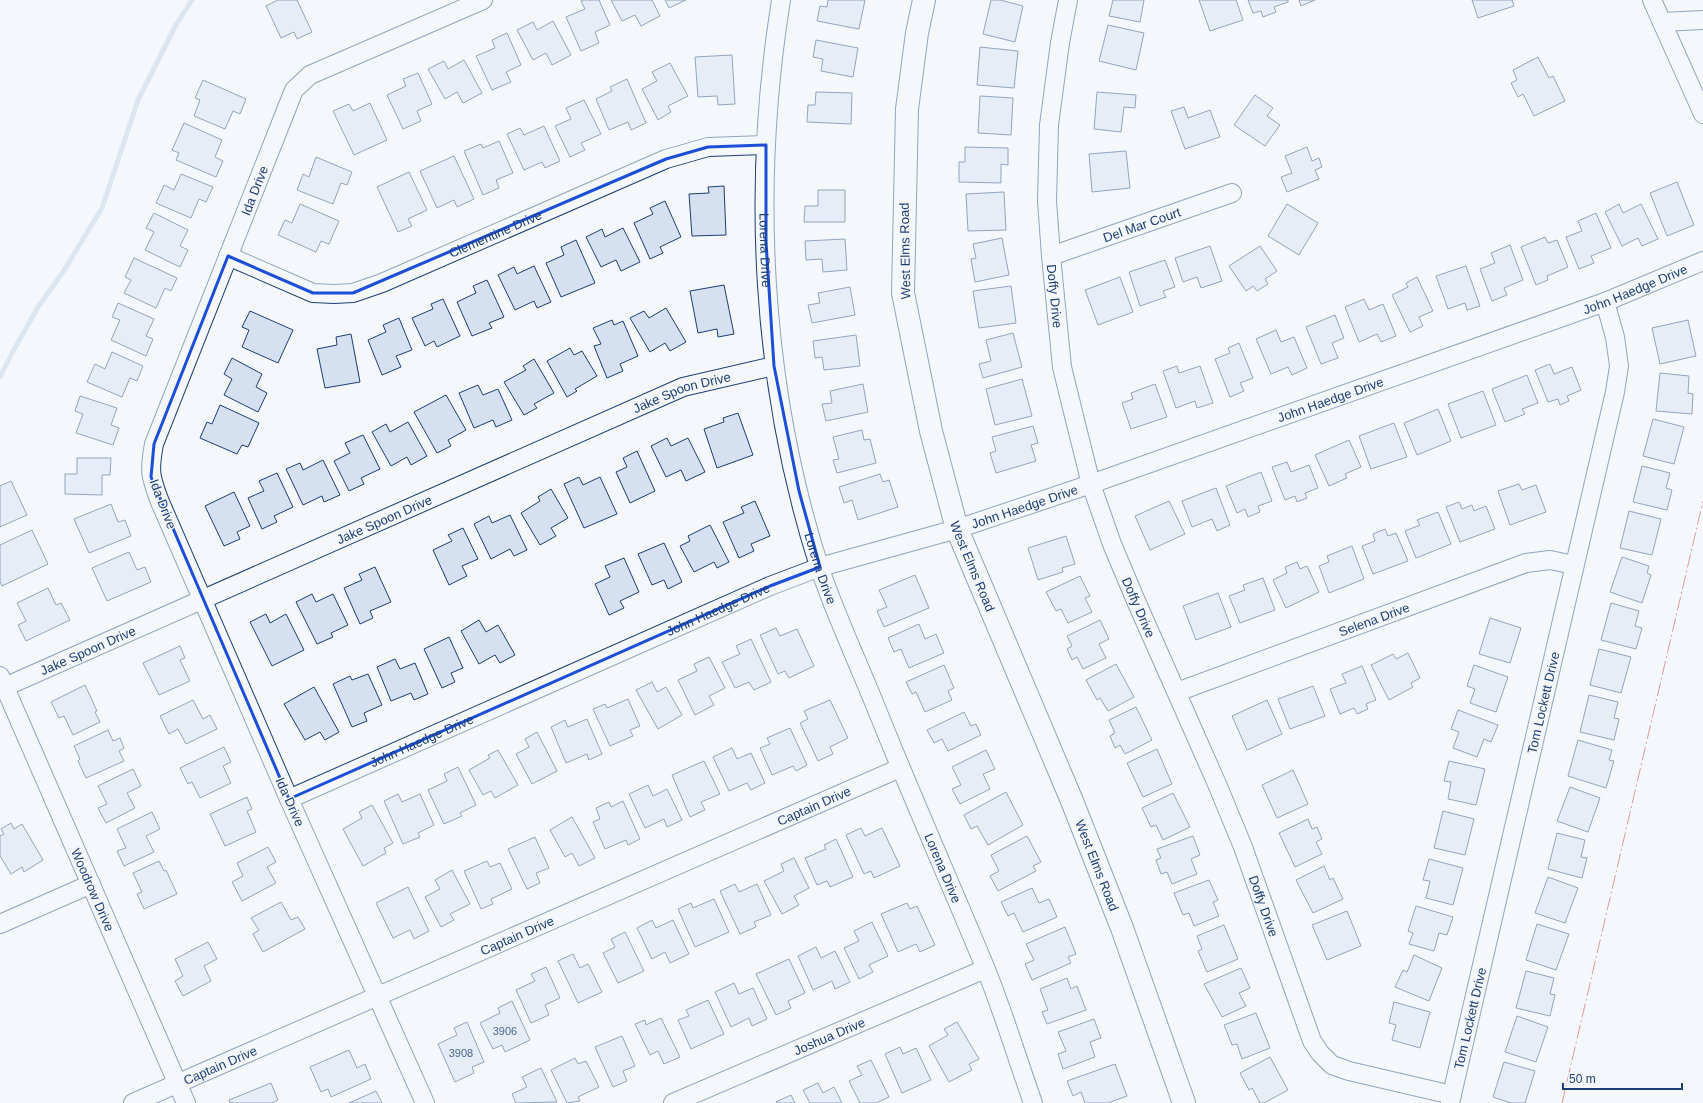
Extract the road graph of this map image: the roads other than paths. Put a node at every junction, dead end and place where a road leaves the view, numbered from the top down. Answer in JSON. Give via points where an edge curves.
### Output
{"nodes":[{"id":1,"x":483,"y":0,"type":"edge"},
{"id":2,"x":781,"y":0,"type":"edge"},
{"id":3,"x":924,"y":0,"type":"edge"},
{"id":4,"x":1068,"y":0,"type":"edge"},
{"id":5,"x":1652,"y":0,"type":"edge"},
{"id":6,"x":1703,"y":20,"type":"edge"},
{"id":7,"x":1662,"y":22,"type":"junction"},
{"id":8,"x":1703,"y":114,"type":"edge"},
{"id":9,"x":766,"y":146,"type":"junction"},
{"id":10,"x":1232,"y":193,"type":"dead end"},
{"id":11,"x":228,"y":256,"type":"junction"},
{"id":12,"x":1051,"y":256,"type":"junction"},
{"id":13,"x":1703,"y":261,"type":"edge"},
{"id":14,"x":1604,"y":302,"type":"junction"},
{"id":15,"x":774,"y":366,"type":"junction"},
{"id":16,"x":1091,"y":484,"type":"junction"},
{"id":17,"x":957,"y":529,"type":"junction"},
{"id":18,"x":1574,"y":565,"type":"junction"},
{"id":19,"x":820,"y":567,"type":"junction"},
{"id":20,"x":203,"y":599,"type":"junction"},
{"id":21,"x":2,"y":684,"type":"edge"},
{"id":22,"x":1177,"y":692,"type":"junction"},
{"id":23,"x":900,"y":768,"type":"junction"},
{"id":24,"x":289,"y":799,"type":"junction"},
{"id":25,"x":91,"y":884,"type":"junction"},
{"id":26,"x":0,"y":924,"type":"edge"},
{"id":27,"x":985,"y":969,"type":"junction"},
{"id":28,"x":377,"y":996,"type":"junction"},
{"id":29,"x":177,"y":1084,"type":"junction"},
{"id":30,"x":1451,"y":1099,"type":"edge"},
{"id":31,"x":133,"y":1103,"type":"edge"},
{"id":32,"x":186,"y":1103,"type":"edge"},
{"id":33,"x":425,"y":1103,"type":"edge"},
{"id":34,"x":674,"y":1103,"type":"edge"},
{"id":35,"x":1033,"y":1103,"type":"edge"},
{"id":36,"x":1184,"y":1103,"type":"edge"}],
"edges":[{"from":1,"to":11,"type":"street","name":"Ida Drive","via":[[310,76],[294,90]]},
{"from":2,"to":9,"type":"street","name":"Lorena Drive","via":[[774,43]]},
{"from":3,"to":17,"type":"main road","name":"West Elms Road","via":[[907,109],[903,293],[931,431]]},
{"from":4,"to":12,"type":"street","name":"Doffy Drive","via":[[1050,125],[1048,201]]},
{"from":5,"to":7,"type":"street"},
{"from":6,"to":7,"type":"street"},
{"from":7,"to":8,"type":"street"},
{"from":9,"to":11,"type":"street","name":"Clementine Drive","via":[[708,147],[666,159],[382,283],[353,293],[313,293]]},
{"from":9,"to":15,"type":"street","name":"Lorena Drive","via":[[766,250]]},
{"from":10,"to":12,"type":"street","name":"Del Mar Court"},
{"from":11,"to":20,"type":"street","name":"Ida Drive","via":[[154,444],[151,461],[151,477]]},
{"from":12,"to":16,"type":"street","name":"Doffy Drive","via":[[1062,367]]},
{"from":13,"to":14,"type":"street","name":"John Haedge Drive"},
{"from":14,"to":16,"type":"street","name":"John Haedge Drive"},
{"from":14,"to":18,"type":"street","name":"Tom Lockett Drive","via":[[1615,337],[1619,366]]},
{"from":15,"to":19,"type":"street","name":"Lorena Drive","via":[[786,435]]},
{"from":15,"to":20,"type":"street","name":"Jake Spoon Drive","via":[[683,387]]},
{"from":16,"to":17,"type":"street","name":"John Haedge Drive"},
{"from":16,"to":22,"type":"street","name":"Doffy Drive","via":[[1112,544]]},
{"from":17,"to":19,"type":"street","name":"John Haedge Drive"},
{"from":17,"to":36,"type":"main road","name":"West Elms Road","via":[[1072,800],[1122,928]]},
{"from":18,"to":22,"type":"street","name":"Selena Drive","via":[[1550,560],[1526,563]]},
{"from":18,"to":30,"type":"street","name":"Tom Lockett Drive"},
{"from":19,"to":23,"type":"street","name":"Lorena Drive"},
{"from":19,"to":24,"type":"street","name":"John Haedge Drive","via":[[770,586]]},
{"from":20,"to":21,"type":"street","name":"Jake Spoon Drive"},
{"from":20,"to":24,"type":"street","name":"Ida Drive"},
{"from":21,"to":25,"type":"street","name":"Woodrow Drive"},
{"from":22,"to":30,"type":"street","name":"Doffy Drive","via":[[1243,847],[1312,1041],[1320,1053],[1332,1065],[1349,1071]]},
{"from":23,"to":27,"type":"street","name":"Lorena Drive"},
{"from":23,"to":28,"type":"street","name":"Captain Drive"},
{"from":24,"to":28,"type":"street","name":"Ida Drive"},
{"from":25,"to":26,"type":"street"},
{"from":25,"to":29,"type":"street","name":"Woodrow Drive"},
{"from":27,"to":34,"type":"street","name":"Joshua Drive"},
{"from":27,"to":35,"type":"street","name":"Lorena Drive"},
{"from":28,"to":29,"type":"street","name":"Captain Drive"},
{"from":28,"to":33,"type":"street","name":"Ida Drive"},
{"from":29,"to":31,"type":"street","name":"Captain Drive"},
{"from":29,"to":32,"type":"street","name":"Woodrow Drive"}]}
